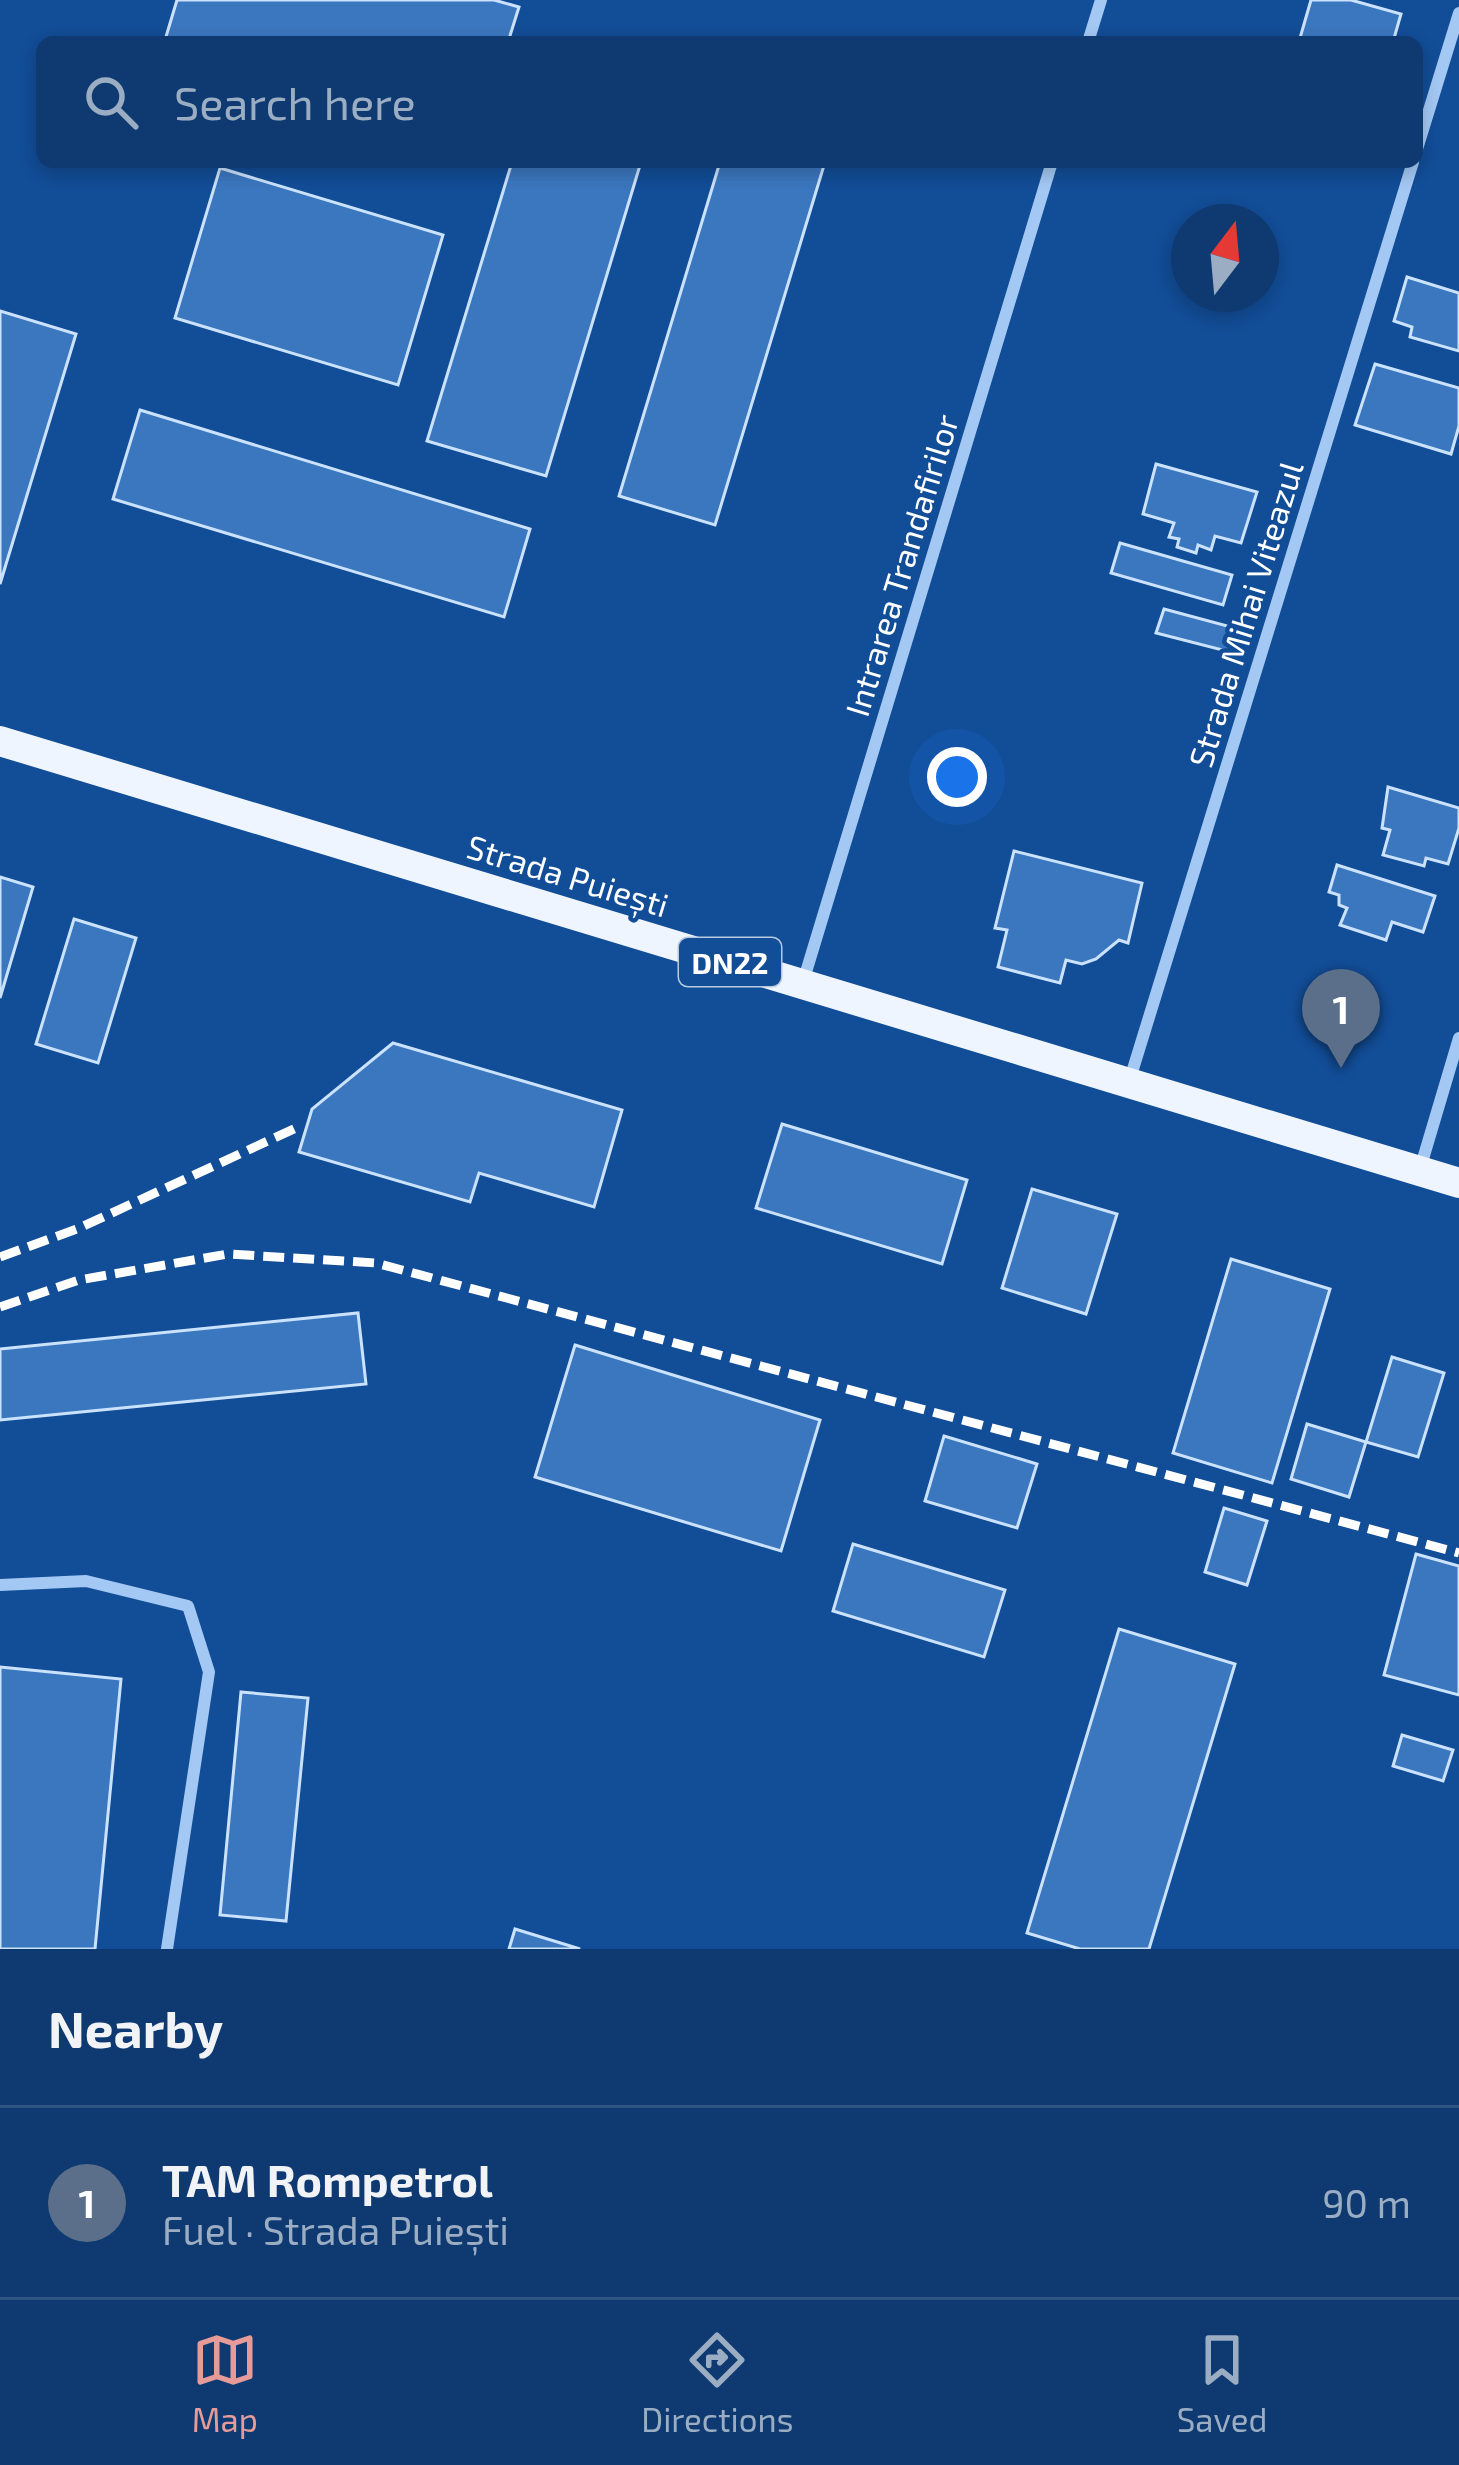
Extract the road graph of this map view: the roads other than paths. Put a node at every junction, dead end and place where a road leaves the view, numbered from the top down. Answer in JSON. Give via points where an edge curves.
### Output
{"nodes":[{"id":1,"x":1101,"y":0,"type":"edge"},
{"id":2,"x":1459,"y":13,"type":"edge"},
{"id":3,"x":1090,"y":36,"type":"edge"},
{"id":4,"x":1423,"y":130,"type":"edge"},
{"id":5,"x":1050,"y":168,"type":"edge"},
{"id":6,"x":1411,"y":168,"type":"edge"},
{"id":7,"x":0,"y":741,"type":"edge"},
{"id":8,"x":803,"y":983,"type":"junction"},
{"id":9,"x":1459,"y":1038,"type":"edge"},
{"id":10,"x":1129,"y":1082,"type":"junction"},
{"id":11,"x":1419,"y":1170,"type":"junction"},
{"id":12,"x":1459,"y":1183,"type":"edge"},
{"id":13,"x":0,"y":1585,"type":"edge"},
{"id":14,"x":167,"y":1949,"type":"edge"}],
"edges":[{"from":1,"to":3,"type":"street"},
{"from":2,"to":4,"type":"street"},
{"from":5,"to":8,"type":"street","name":"Intrarea Trandafirilor"},
{"from":6,"to":10,"type":"street","name":"Strada Mihai Viteazul"},
{"from":7,"to":8,"type":"main road","name":"Strada Puiești","number":"DN22"},
{"from":8,"to":10,"type":"main road","name":"Strada Puiești","number":"DN22"},
{"from":9,"to":11,"type":"street"},
{"from":10,"to":11,"type":"main road","name":"Strada Puiești","number":"DN22"},
{"from":11,"to":12,"type":"main road","name":"Strada Puiești","number":"DN22"},
{"from":13,"to":14,"type":"street","via":[[86,1581],[188,1606],[209,1672]]}]}
